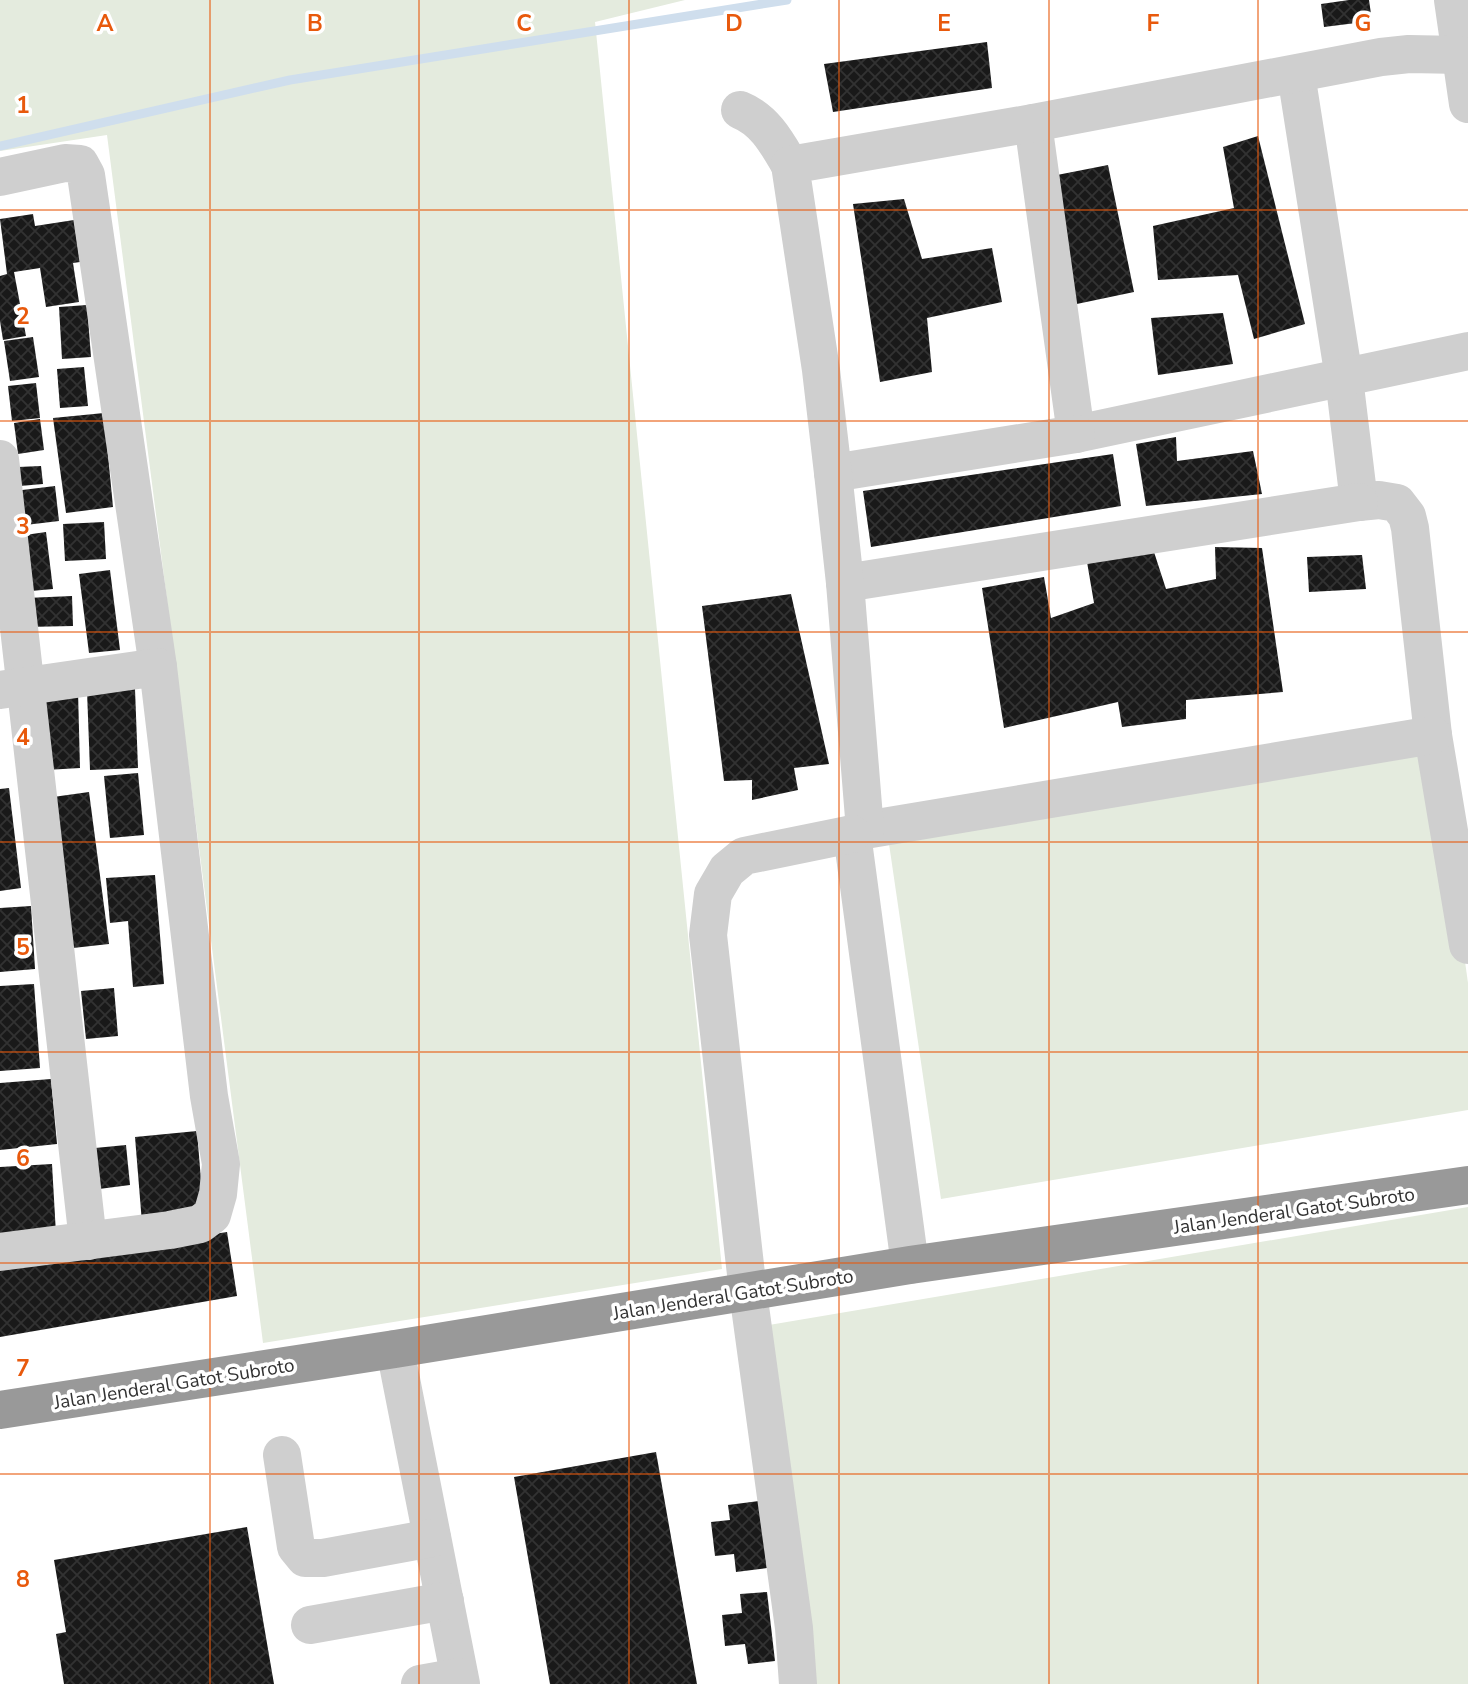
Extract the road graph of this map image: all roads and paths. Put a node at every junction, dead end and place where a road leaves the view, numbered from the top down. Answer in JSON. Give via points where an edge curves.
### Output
{"nodes":[{"id":1,"x":1453,"y":0,"type":"edge"},
{"id":2,"x":1461,"y":55,"type":"junction"},
{"id":3,"x":1296,"y":74,"type":"junction"},
{"id":4,"x":1468,"y":104,"type":"edge"},
{"id":5,"x":740,"y":110,"type":"dead end"},
{"id":6,"x":1033,"y":123,"type":"junction"},
{"id":7,"x":790,"y":165,"type":"junction"},
{"id":8,"x":0,"y":177,"type":"edge"},
{"id":9,"x":1468,"y":351,"type":"edge"},
{"id":10,"x":1344,"y":377,"type":"junction"},
{"id":11,"x":1076,"y":434,"type":"junction"},
{"id":12,"x":0,"y":459,"type":"edge"},
{"id":13,"x":833,"y":473,"type":"junction"},
{"id":14,"x":1359,"y":502,"type":"junction"},
{"id":15,"x":845,"y":583,"type":"junction"},
{"id":16,"x":158,"y":667,"type":"junction"},
{"id":17,"x":13,"y":688,"type":"edge"},
{"id":18,"x":1433,"y":735,"type":"junction"},
{"id":19,"x":859,"y":832,"type":"junction"},
{"id":20,"x":1468,"y":945,"type":"edge"},
{"id":21,"x":1468,"y":1185,"type":"edge"},
{"id":22,"x":88,"y":1241,"type":"junction"},
{"id":23,"x":0,"y":1252,"type":"edge"},
{"id":24,"x":910,"y":1265,"type":"junction"},
{"id":25,"x":748,"y":1292,"type":"junction"},
{"id":26,"x":395,"y":1349,"type":"junction"},
{"id":27,"x":0,"y":1410,"type":"edge"},
{"id":28,"x":282,"y":1455,"type":"dead end"},
{"id":29,"x":432,"y":1538,"type":"junction"},
{"id":30,"x":444,"y":1601,"type":"junction"},
{"id":31,"x":310,"y":1625,"type":"dead end"},
{"id":32,"x":460,"y":1680,"type":"edge"},
{"id":33,"x":420,"y":1684,"type":"edge"},
{"id":34,"x":798,"y":1684,"type":"edge"}],
"edges":[{"from":1,"to":2,"type":"street"},
{"from":2,"to":3,"type":"street","via":[[1381,57]]},
{"from":2,"to":4,"type":"street"},
{"from":3,"to":6,"type":"street"},
{"from":3,"to":10,"type":"street"},
{"from":5,"to":7,"type":"street","via":[[765,127]]},
{"from":6,"to":7,"type":"street"},
{"from":6,"to":11,"type":"street"},
{"from":7,"to":13,"type":"street"},
{"from":8,"to":16,"type":"street","via":[[65,163],[80,164],[86,175]]},
{"from":9,"to":10,"type":"street"},
{"from":10,"to":11,"type":"street"},
{"from":10,"to":14,"type":"street"},
{"from":11,"to":13,"type":"street"},
{"from":12,"to":17,"type":"street"},
{"from":13,"to":15,"type":"street"},
{"from":14,"to":15,"type":"street"},
{"from":14,"to":18,"type":"street","via":[[1397,503],[1407,516]]},
{"from":15,"to":19,"type":"street"},
{"from":16,"to":17,"type":"street"},
{"from":16,"to":22,"type":"street","via":[[221,1164],[218,1194],[212,1216],[200,1224]]},
{"from":17,"to":22,"type":"street"},
{"from":18,"to":19,"type":"street"},
{"from":18,"to":20,"type":"street"},
{"from":19,"to":24,"type":"street"},
{"from":19,"to":25,"type":"street","via":[[744,856],[727,870],[713,894],[708,935]]},
{"from":21,"to":24,"type":"highway","name":"Jalan Jenderal Gatot Subroto"},
{"from":22,"to":23,"type":"street"},
{"from":24,"to":25,"type":"highway","name":"Jalan Jenderal Gatot Subroto"},
{"from":25,"to":26,"type":"highway","name":"Jalan Jenderal Gatot Subroto"},
{"from":25,"to":34,"type":"street"},
{"from":26,"to":27,"type":"highway","name":"Jalan Jenderal Gatot Subroto"},
{"from":26,"to":29,"type":"street"},
{"from":28,"to":29,"type":"street","via":[[296,1547],[305,1558]]},
{"from":29,"to":30,"type":"street"},
{"from":30,"to":31,"type":"street"},
{"from":30,"to":32,"type":"street"},
{"from":32,"to":33,"type":"street"}]}
